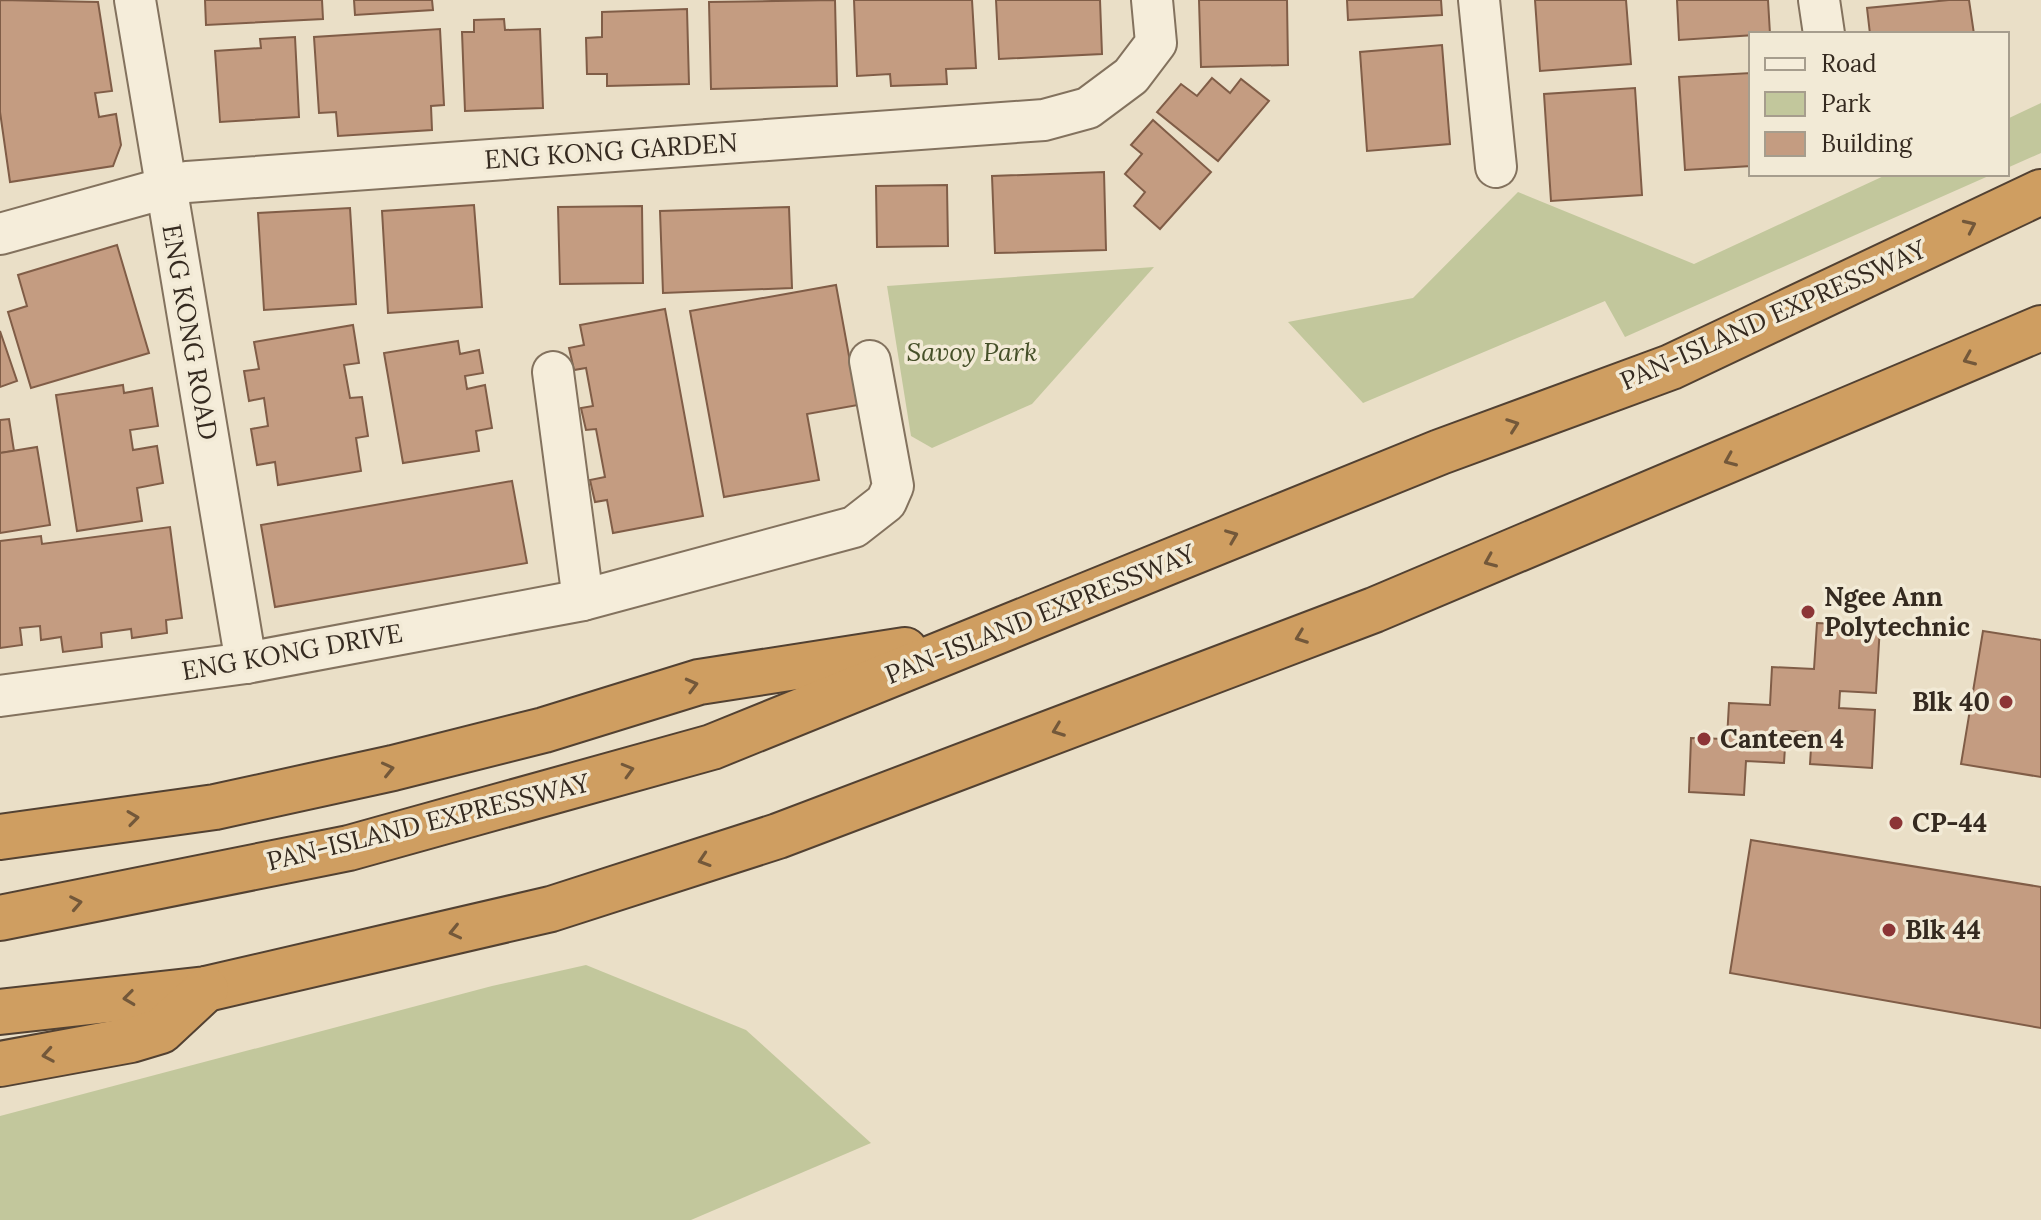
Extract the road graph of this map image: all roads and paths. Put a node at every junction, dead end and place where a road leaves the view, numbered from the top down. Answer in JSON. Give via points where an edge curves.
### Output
{"nodes":[{"id":1,"x":135,"y":0,"type":"edge"},
{"id":2,"x":1152,"y":0,"type":"edge"},
{"id":3,"x":1479,"y":0,"type":"edge"},
{"id":4,"x":1819,"y":0,"type":"edge"},
{"id":5,"x":1824,"y":32,"type":"edge"},
{"id":6,"x":1496,"y":167,"type":"dead end"},
{"id":7,"x":166,"y":187,"type":"junction"},
{"id":8,"x":2041,"y":192,"type":"edge"},
{"id":9,"x":0,"y":234,"type":"edge"},
{"id":10,"x":2041,"y":328,"type":"edge"},
{"id":11,"x":870,"y":361,"type":"dead end"},
{"id":12,"x":553,"y":372,"type":"dead end"},
{"id":13,"x":583,"y":600,"type":"junction"},
{"id":14,"x":978,"y":639,"type":"junction"},
{"id":15,"x":246,"y":663,"type":"junction"},
{"id":16,"x":0,"y":696,"type":"edge"},
{"id":17,"x":0,"y":837,"type":"edge"},
{"id":18,"x":0,"y":918,"type":"edge"},
{"id":19,"x":206,"y":989,"type":"junction"},
{"id":20,"x":0,"y":1012,"type":"edge"},
{"id":21,"x":0,"y":1064,"type":"edge"}],
"edges":[{"from":1,"to":7,"type":"street","name":"ENG KONG ROAD"},
{"from":2,"to":7,"type":"street","name":"ENG KONG GARDEN","via":[[1156,43],[1131,76],[1088,108],[1044,120]]},
{"from":3,"to":6,"type":"street"},
{"from":4,"to":5,"type":"street"},
{"from":7,"to":9,"type":"street","name":"ENG KONG GARDEN"},
{"from":7,"to":15,"type":"street","name":"ENG KONG ROAD"},
{"from":14,"to":8,"type":"highway","name":"PAN-ISLAND EXPRESSWAY","one_way":true,"via":[[1440,452],[1671,367]]},
{"from":10,"to":19,"type":"highway","one_way":true,"via":[[1374,610],[778,836],[551,909]]},
{"from":11,"to":13,"type":"street","name":"ENG KONG DRIVE","via":[[893,486],[886,502],[854,527]]},
{"from":12,"to":13,"type":"street"},
{"from":13,"to":15,"type":"street","name":"ENG KONG DRIVE"},
{"from":17,"to":14,"type":"highway","one_way":true,"via":[[215,807],[544,730],[699,682]]},
{"from":18,"to":14,"type":"highway","name":"PAN-ISLAND EXPRESSWAY","one_way":true,"via":[[349,848],[712,747]]},
{"from":15,"to":16,"type":"street","name":"ENG KONG DRIVE"},
{"from":19,"to":20,"type":"highway","one_way":true},
{"from":19,"to":21,"type":"highway","one_way":true,"via":[[161,1031]]}]}
